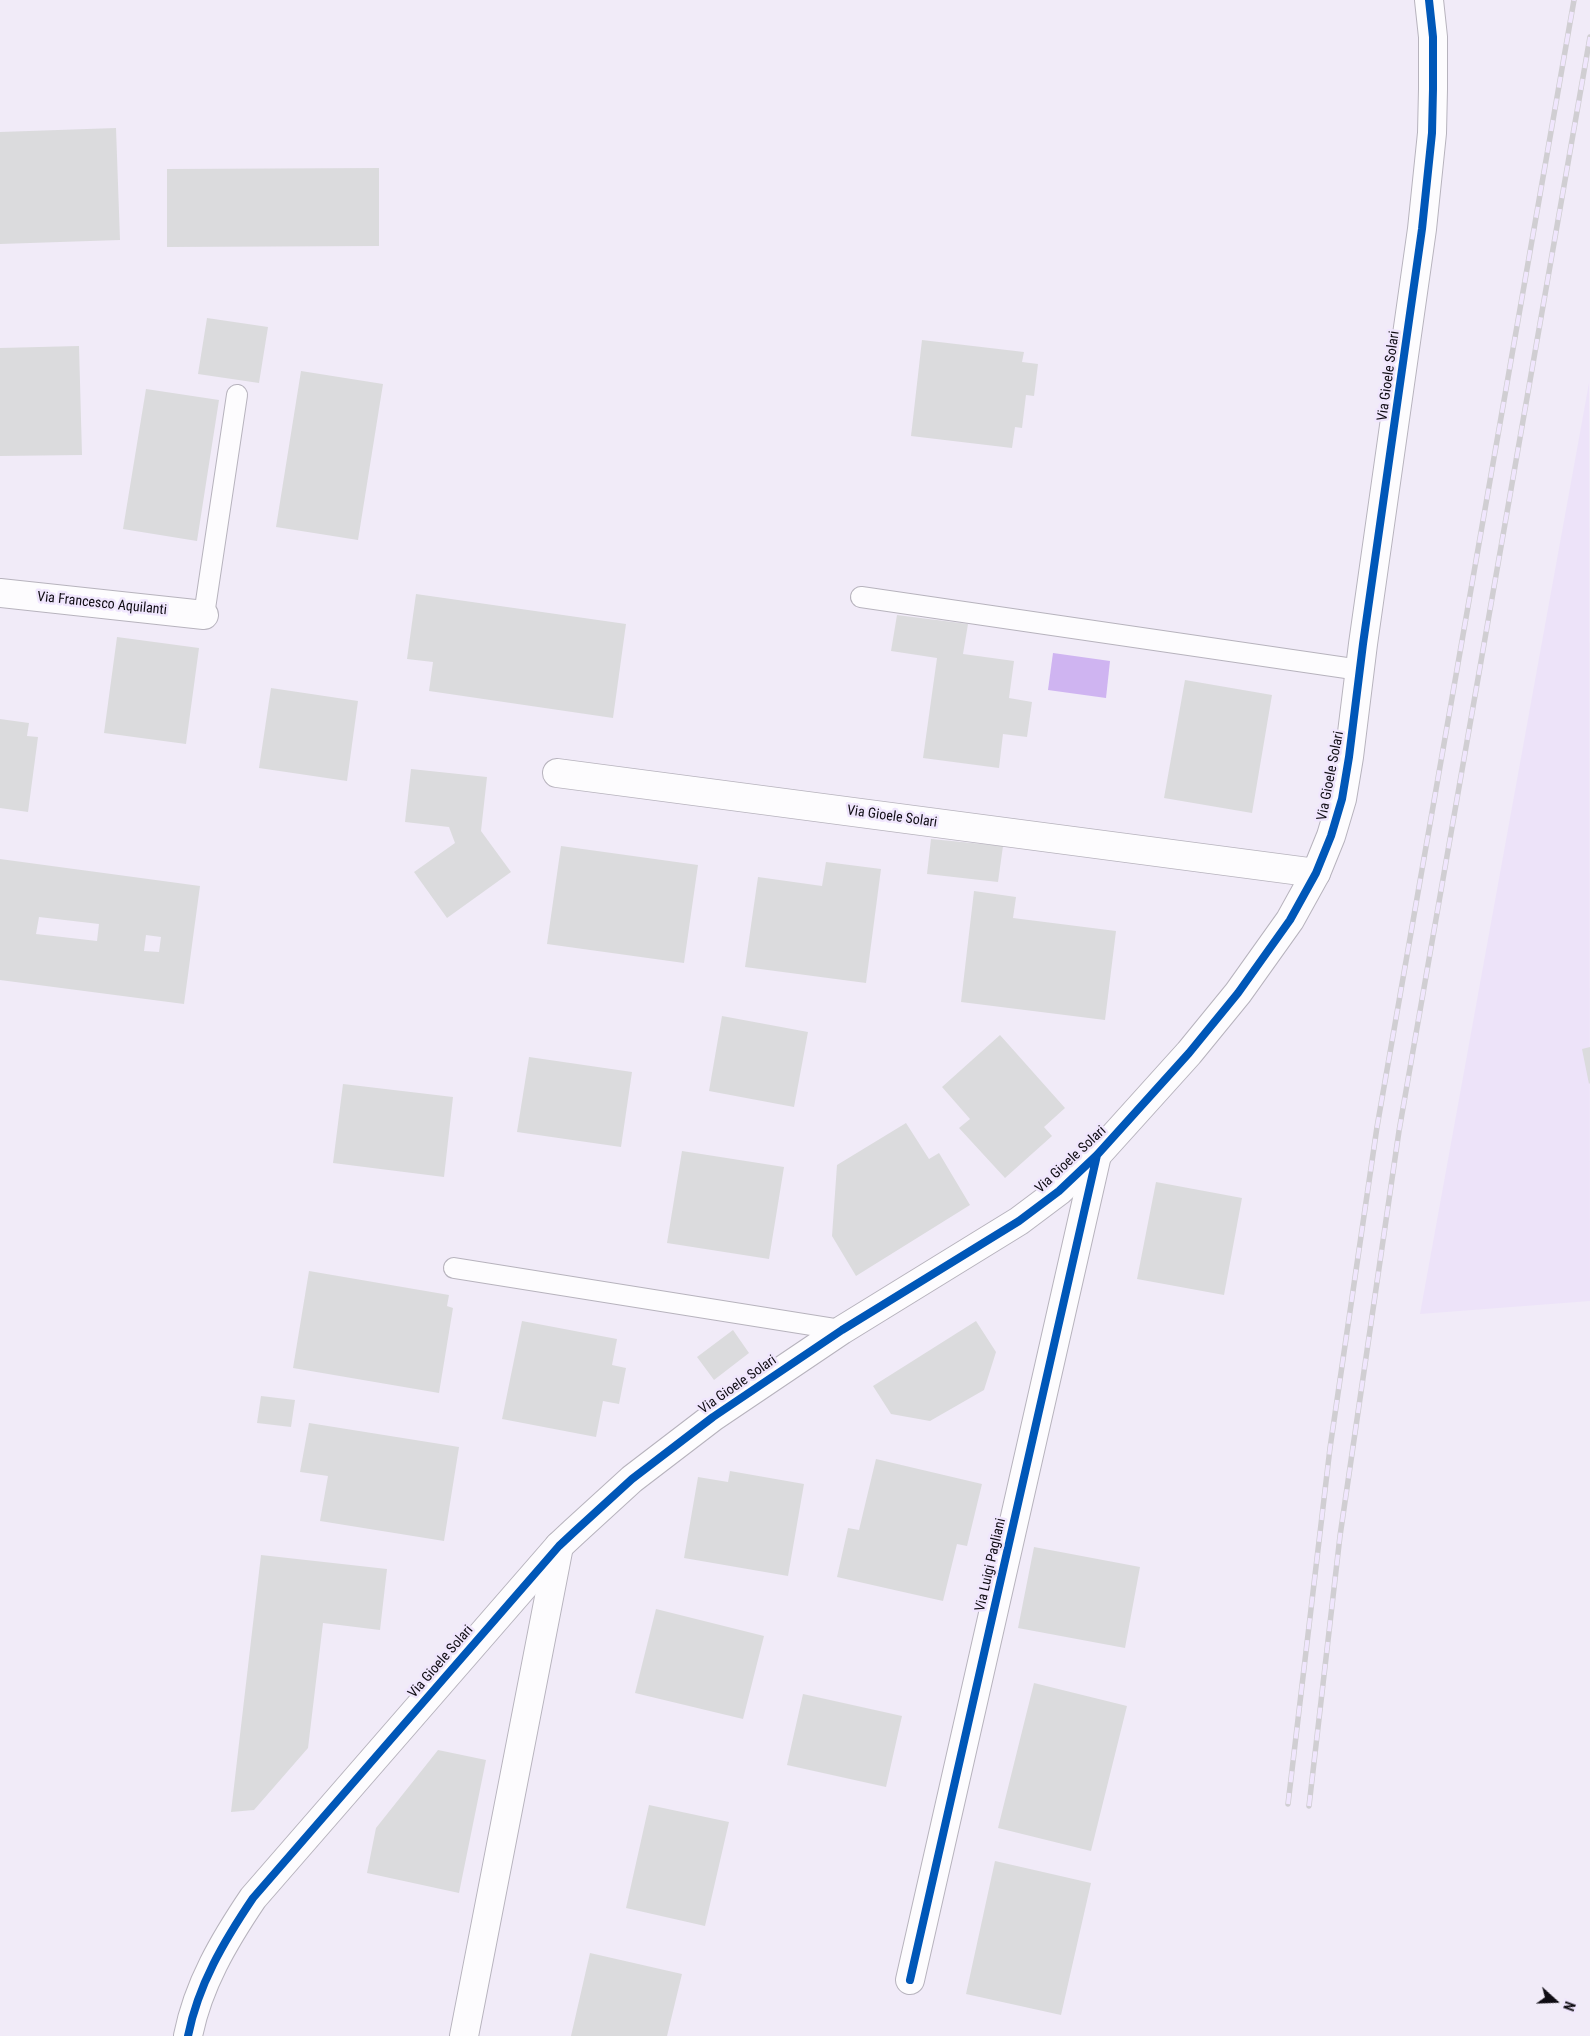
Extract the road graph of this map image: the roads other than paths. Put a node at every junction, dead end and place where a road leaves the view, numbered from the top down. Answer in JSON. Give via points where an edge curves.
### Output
{"nodes":[{"id":1,"x":1429,"y":0,"type":"edge"},
{"id":2,"x":237,"y":395,"type":"dead end"},
{"id":3,"x":0,"y":594,"type":"edge"},
{"id":4,"x":861,"y":597,"type":"dead end"},
{"id":5,"x":204,"y":615,"type":"joint"},
{"id":6,"x":1360,"y":670,"type":"junction"},
{"id":7,"x":557,"y":773,"type":"dead end"},
{"id":8,"x":1316,"y":873,"type":"junction"},
{"id":9,"x":1097,"y":1155,"type":"junction"},
{"id":10,"x":454,"y":1268,"type":"dead end"},
{"id":11,"x":842,"y":1330,"type":"junction"},
{"id":12,"x":559,"y":1546,"type":"junction"},
{"id":13,"x":910,"y":1980,"type":"dead end"},
{"id":14,"x":188,"y":2036,"type":"edge"},
{"id":15,"x":464,"y":2036,"type":"edge"}],
"edges":[{"from":1,"to":6,"type":"street","name":"Via Gioele Solari","via":[[1434,54],[1433,98],[1422,229]]},
{"from":2,"to":5,"type":"lane"},
{"from":3,"to":5,"type":"street","name":"Via Francesco Aquilanti"},
{"from":4,"to":6,"type":"lane"},
{"from":6,"to":8,"type":"street","name":"Via Gioele Solari","via":[[1342,799]]},
{"from":7,"to":8,"type":"street","name":"Via Gioele Solari"},
{"from":8,"to":9,"type":"street","name":"Via Gioele Solari","via":[[1290,920],[1238,993],[1184,1060]]},
{"from":9,"to":11,"type":"street","name":"Via Gioele Solari","via":[[1059,1191],[1019,1221]]},
{"from":9,"to":13,"type":"street","name":"Via Luigi Pagliani"},
{"from":10,"to":11,"type":"lane"},
{"from":11,"to":12,"type":"street","name":"Via Gioele Solari","via":[[688,1436],[632,1479]]},
{"from":12,"to":14,"type":"street","name":"Via Gioele Solari","via":[[253,1898],[219,1951],[197,2004]]},
{"from":12,"to":15,"type":"street"}]}
